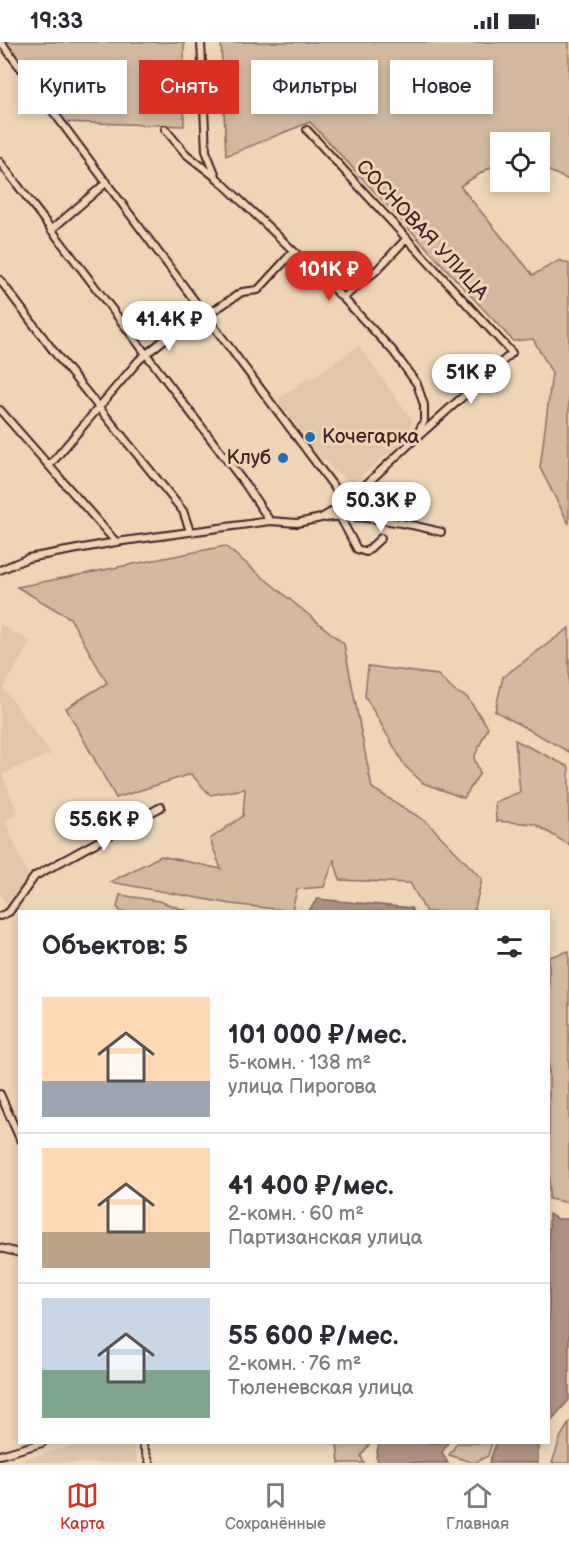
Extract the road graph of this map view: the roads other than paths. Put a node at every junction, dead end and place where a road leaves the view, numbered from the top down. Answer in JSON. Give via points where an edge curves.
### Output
{"nodes":[{"id":1,"x":1,"y":42,"type":"edge"},
{"id":2,"x":201,"y":42,"type":"edge"},
{"id":3,"x":165,"y":129,"type":"dead end"},
{"id":4,"x":307,"y":130,"type":"dead end"},
{"id":5,"x":0,"y":162,"type":"edge"},
{"id":6,"x":218,"y":180,"type":"junction"},
{"id":7,"x":107,"y":182,"type":"junction"},
{"id":8,"x":51,"y":230,"type":"junction"},
{"id":9,"x":407,"y":238,"type":"junction"},
{"id":10,"x":293,"y":252,"type":"junction"},
{"id":11,"x":0,"y":280,"type":"edge"},
{"id":12,"x":343,"y":298,"type":"junction"},
{"id":13,"x":207,"y":315,"type":"junction"},
{"id":14,"x":145,"y":354,"type":"junction"},
{"id":15,"x":100,"y":408,"type":"junction"},
{"id":16,"x":0,"y":410,"type":"edge"},
{"id":17,"x":414,"y":440,"type":"junction"},
{"id":18,"x":49,"y":466,"type":"junction"},
{"id":19,"x":346,"y":503,"type":"junction"},
{"id":20,"x":339,"y":515,"type":"junction"},
{"id":21,"x":321,"y":518,"type":"junction"},
{"id":22,"x":270,"y":521,"type":"junction"},
{"id":23,"x":190,"y":531,"type":"junction"},
{"id":24,"x":441,"y":532,"type":"dead end"},
{"id":25,"x":381,"y":537,"type":"dead end"},
{"id":26,"x":116,"y":542,"type":"junction"},
{"id":27,"x":0,"y":570,"type":"edge"},
{"id":28,"x":161,"y":807,"type":"dead end"},
{"id":29,"x":0,"y":916,"type":"edge"},
{"id":30,"x":0,"y":1094,"type":"edge"},
{"id":31,"x":18,"y":1134,"type":"edge"},
{"id":32,"x":0,"y":1248,"type":"edge"},
{"id":33,"x":18,"y":1253,"type":"edge"},
{"id":34,"x":38,"y":1444,"type":"edge"},
{"id":35,"x":142,"y":1444,"type":"edge"},
{"id":36,"x":0,"y":1455,"type":"edge"},
{"id":37,"x":150,"y":1463,"type":"edge"}],
"edges":[{"from":1,"to":7,"type":"street"},
{"from":2,"to":6,"type":"street","via":[[206,151]]},
{"from":3,"to":6,"type":"street","via":[[186,154]]},
{"from":4,"to":9,"type":"street","name":"СОСНОВАЯ УЛИЦА"},
{"from":5,"to":8,"type":"street"},
{"from":6,"to":10,"type":"street"},
{"from":7,"to":8,"type":"street"},
{"from":7,"to":13,"type":"street"},
{"from":8,"to":14,"type":"street"},
{"from":9,"to":12,"type":"street"},
{"from":9,"to":17,"type":"street","name":"СОСНОВАЯ УЛИЦА","via":[[512,353]]},
{"from":10,"to":12,"type":"street"},
{"from":10,"to":13,"type":"street","via":[[258,290],[242,292]]},
{"from":11,"to":15,"type":"street"},
{"from":12,"to":17,"type":"street","via":[[393,351],[417,384],[424,421]]},
{"from":13,"to":14,"type":"street","via":[[186,322]]},
{"from":13,"to":19,"type":"street"},
{"from":14,"to":15,"type":"street"},
{"from":14,"to":22,"type":"street"},
{"from":15,"to":18,"type":"street"},
{"from":15,"to":23,"type":"street","via":[[183,511]]},
{"from":16,"to":18,"type":"street"},
{"from":17,"to":19,"type":"street"},
{"from":18,"to":26,"type":"street"},
{"from":19,"to":21,"type":"street"},
{"from":20,"to":21,"type":"street"},
{"from":20,"to":24,"type":"street"},
{"from":20,"to":25,"type":"street","via":[[357,549],[366,552]]},
{"from":21,"to":22,"type":"street"},
{"from":22,"to":23,"type":"street"},
{"from":23,"to":26,"type":"street"},
{"from":26,"to":27,"type":"street","via":[[28,558]]},
{"from":28,"to":29,"type":"street","via":[[35,876],[9,912]]},
{"from":30,"to":31,"type":"street"},
{"from":32,"to":33,"type":"street"},
{"from":34,"to":36,"type":"street"},
{"from":35,"to":37,"type":"street"}]}
